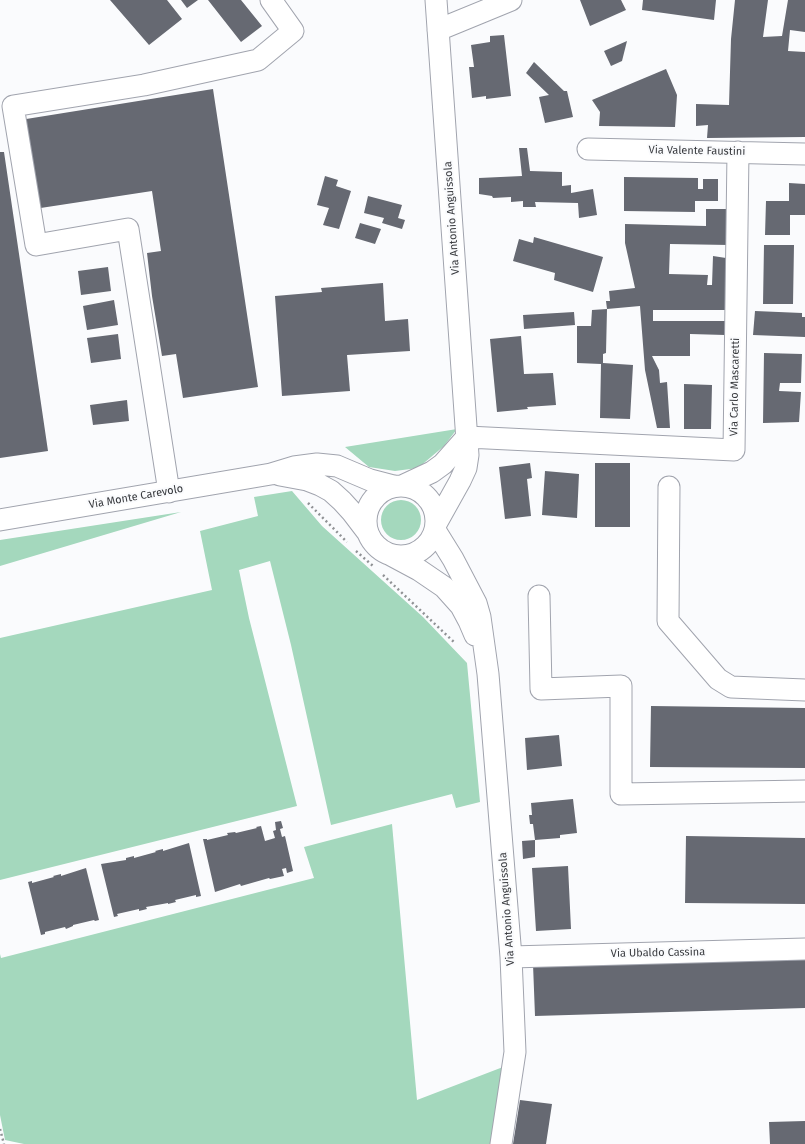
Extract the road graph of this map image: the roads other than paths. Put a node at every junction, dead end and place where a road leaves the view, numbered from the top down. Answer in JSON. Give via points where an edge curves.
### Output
{"nodes":[{"id":1,"x":271,"y":0,"type":"edge"},
{"id":2,"x":436,"y":0,"type":"edge"},
{"id":3,"x":511,"y":0,"type":"edge"},
{"id":4,"x":438,"y":30,"type":"junction"},
{"id":5,"x":588,"y":149,"type":"dead end"},
{"id":6,"x":738,"y":152,"type":"junction"},
{"id":7,"x":805,"y":154,"type":"edge"},
{"id":8,"x":467,"y":437,"type":"junction"},
{"id":9,"x":271,"y":474,"type":"junction"},
{"id":10,"x":397,"y":486,"type":"junction"},
{"id":11,"x":669,"y":487,"type":"dead end"},
{"id":12,"x":169,"y":492,"type":"junction"},
{"id":13,"x":0,"y":520,"type":"edge"},
{"id":14,"x":435,"y":527,"type":"junction"},
{"id":15,"x":368,"y":533,"type":"junction"},
{"id":16,"x":391,"y":555,"type":"junction"},
{"id":17,"x":539,"y":596,"type":"dead end"},
{"id":18,"x":488,"y":674,"type":"junction"},
{"id":19,"x":805,"y":690,"type":"edge"},
{"id":20,"x":805,"y":791,"type":"edge"},
{"id":21,"x":805,"y":949,"type":"edge"},
{"id":22,"x":511,"y":957,"type":"junction"},
{"id":23,"x":501,"y":1144,"type":"edge"}],
"edges":[{"from":1,"to":12,"type":"street","via":[[294,31],[258,60],[144,85],[13,106],[36,245],[128,229]]},
{"from":2,"to":4,"type":"street","name":"Via Antonio Anguissola"},
{"from":3,"to":4,"type":"street"},
{"from":4,"to":8,"type":"street","name":"Via Antonio Anguissola"},
{"from":5,"to":6,"type":"street","name":"Via Valente Faustini"},
{"from":6,"to":7,"type":"street","name":"Via Valente Faustini"},
{"from":6,"to":8,"type":"street","name":"Via Carlo Mascaretti","via":[[734,450]]},
{"from":8,"to":10,"type":"street","via":[[443,464],[432,472]]},
{"from":8,"to":14,"type":"street","name":"Via Antonio Anguissola","via":[[466,468]]},
{"from":9,"to":10,"type":"street","name":"Via Monte Carevolo","via":[[294,467],[318,464],[337,466],[370,480]]},
{"from":9,"to":12,"type":"street","name":"Via Monte Carevolo"},
{"from":9,"to":15,"type":"street","name":"Via Monte Carevolo","via":[[307,480],[331,491]]},
{"from":10,"to":14,"type":"street","via":[[419,490],[427,496],[436,514]]},
{"from":10,"to":15,"type":"street","via":[[385,489],[371,503],[367,512]]},
{"from":11,"to":19,"type":"street","via":[[668,621],[718,679],[731,687]]},
{"from":12,"to":13,"type":"street","name":"Via Monte Carevolo"},
{"from":14,"to":16,"type":"street","via":[[428,544],[417,553]]},
{"from":14,"to":18,"type":"street","name":"Via Antonio Anguissola","via":[[476,603]]},
{"from":15,"to":16,"type":"street","via":[[374,543]]},
{"from":16,"to":18,"type":"street","name":"Via Antonio Anguissola","via":[[444,587],[461,606],[469,620]]},
{"from":17,"to":20,"type":"street","via":[[541,689],[621,686],[621,794]]},
{"from":18,"to":22,"type":"street","name":"Via Antonio Anguissola"},
{"from":21,"to":22,"type":"street","name":"Via Ubaldo Cassina"},
{"from":22,"to":23,"type":"street","name":"Via Antonio Anguissola","via":[[515,1052]]}]}
